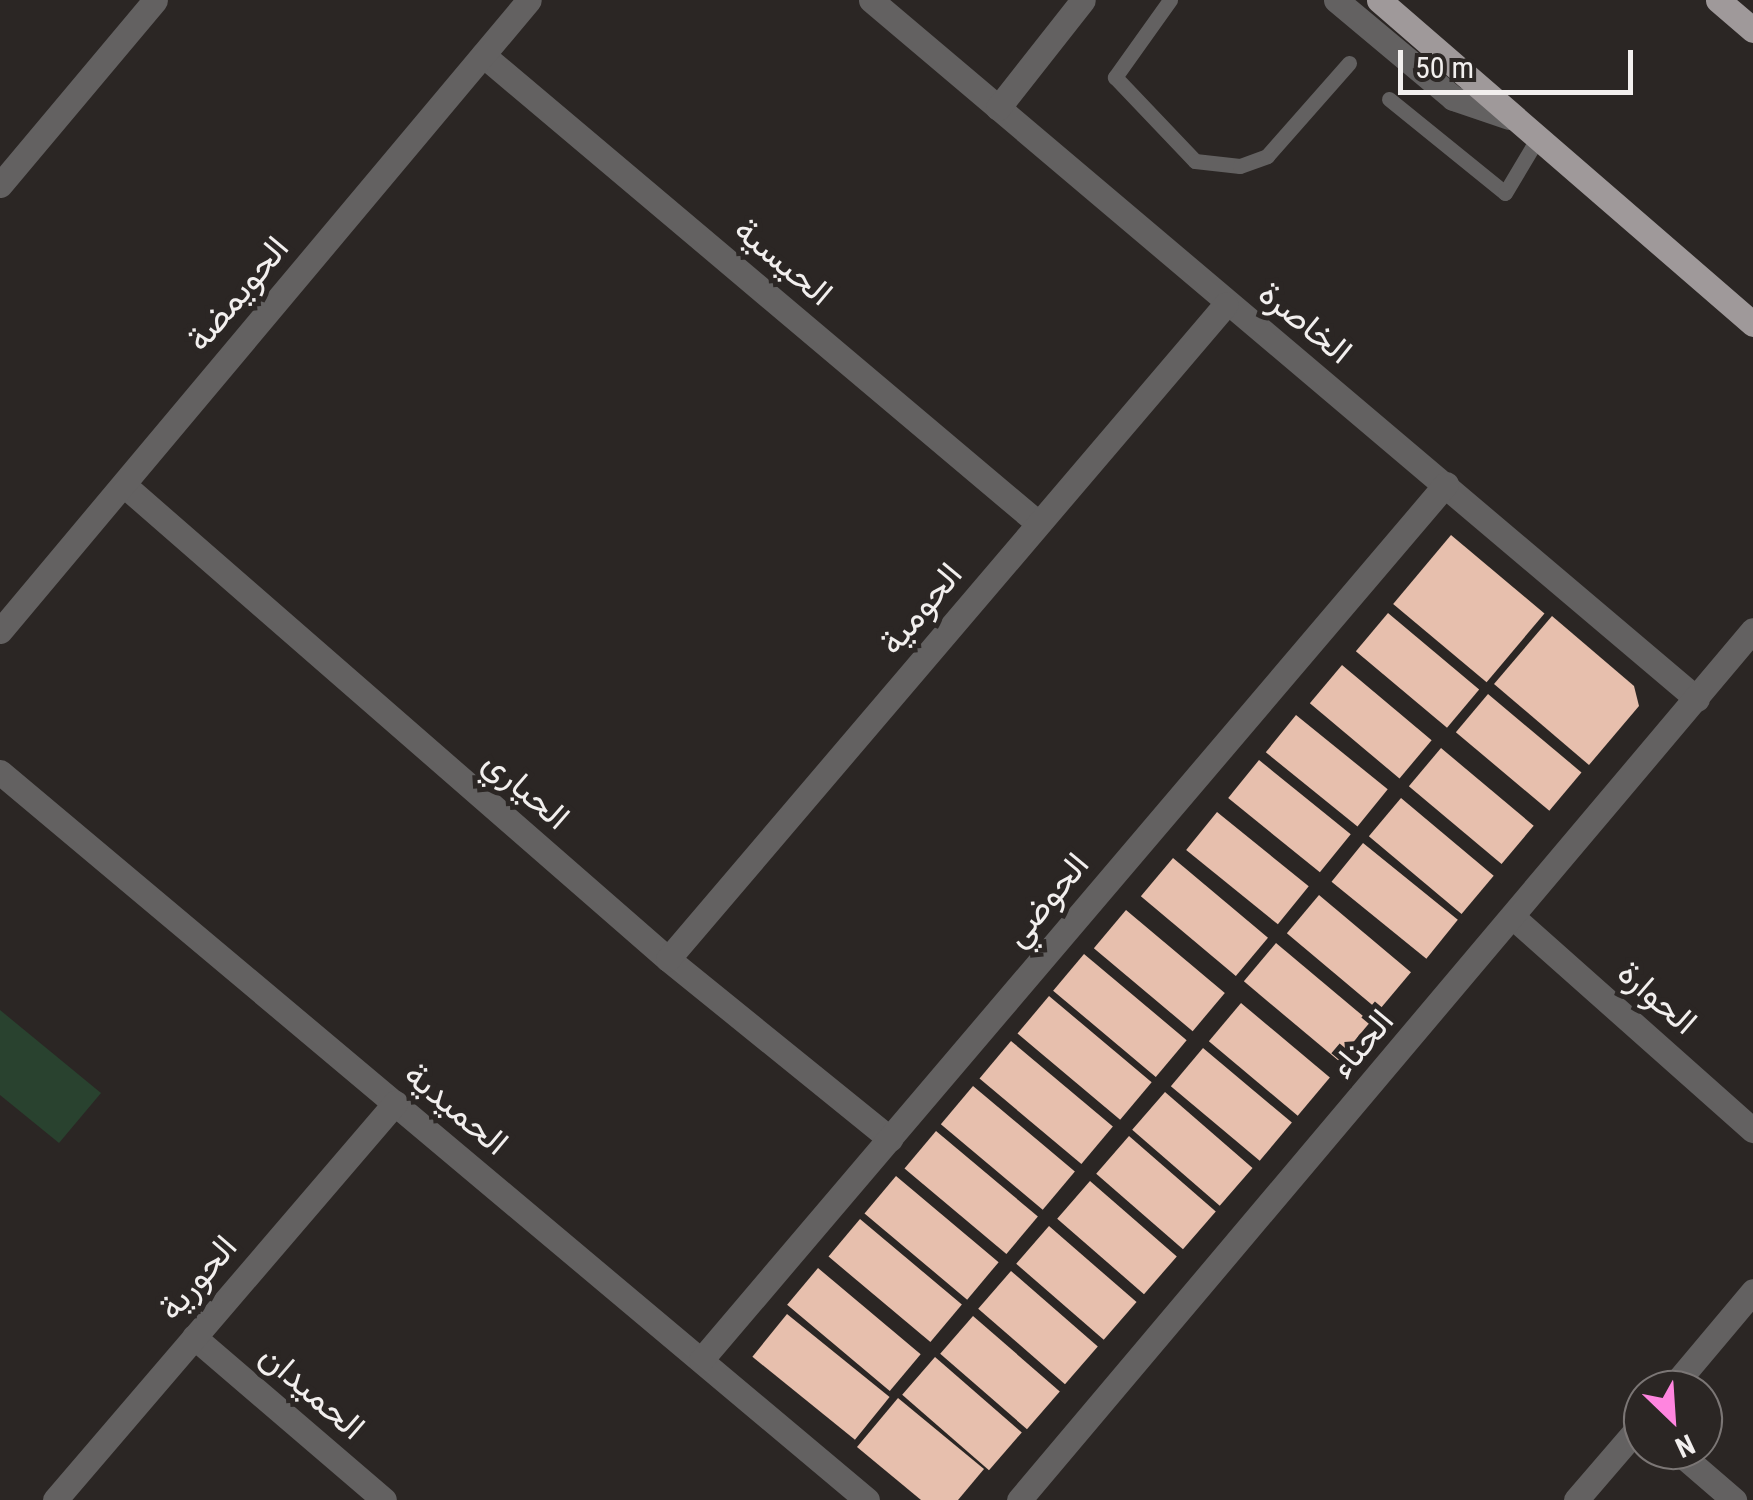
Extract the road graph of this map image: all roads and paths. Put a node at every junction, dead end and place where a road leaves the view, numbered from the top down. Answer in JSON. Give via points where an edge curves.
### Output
{"nodes":[{"id":1,"x":155,"y":0,"type":"edge"},
{"id":2,"x":529,"y":0,"type":"edge"},
{"id":3,"x":871,"y":0,"type":"edge"},
{"id":4,"x":1083,"y":0,"type":"edge"},
{"id":5,"x":1170,"y":0,"type":"edge"},
{"id":6,"x":1336,"y":0,"type":"edge"},
{"id":7,"x":1379,"y":0,"type":"edge"},
{"id":8,"x":1718,"y":0,"type":"edge"},
{"id":9,"x":1753,"y":30,"type":"edge"},
{"id":10,"x":483,"y":55,"type":"junction"},
{"id":11,"x":1349,"y":63,"type":"dead end"},
{"id":12,"x":1389,"y":99,"type":"dead end"},
{"id":13,"x":998,"y":108,"type":"junction"},
{"id":14,"x":1509,"y":117,"type":"junction"},
{"id":15,"x":1536,"y":141,"type":"junction"},
{"id":16,"x":0,"y":185,"type":"edge"},
{"id":17,"x":1226,"y":304,"type":"junction"},
{"id":18,"x":1753,"y":324,"type":"edge"},
{"id":19,"x":1446,"y":484,"type":"junction"},
{"id":20,"x":124,"y":486,"type":"junction"},
{"id":21,"x":1038,"y":523,"type":"junction"},
{"id":22,"x":1753,"y":630,"type":"edge"},
{"id":23,"x":0,"y":631,"type":"edge"},
{"id":24,"x":1697,"y":698,"type":"junction"},
{"id":25,"x":0,"y":772,"type":"edge"},
{"id":26,"x":1515,"y":919,"type":"junction"},
{"id":27,"x":668,"y":959,"type":"junction"},
{"id":28,"x":394,"y":1103,"type":"junction"},
{"id":29,"x":1753,"y":1130,"type":"edge"},
{"id":30,"x":890,"y":1139,"type":"junction"},
{"id":31,"x":1753,"y":1291,"type":"edge"},
{"id":32,"x":194,"y":1337,"type":"junction"},
{"id":33,"x":701,"y":1360,"type":"junction"},
{"id":34,"x":1687,"y":1370,"type":"edge"},
{"id":35,"x":1623,"y":1445,"type":"edge"},
{"id":36,"x":1699,"y":1470,"type":"edge"},
{"id":37,"x":55,"y":1500,"type":"edge"},
{"id":38,"x":384,"y":1500,"type":"edge"},
{"id":39,"x":868,"y":1500,"type":"edge"},
{"id":40,"x":1019,"y":1500,"type":"edge"},
{"id":41,"x":1576,"y":1500,"type":"edge"},
{"id":42,"x":1734,"y":1500,"type":"edge"}],
"edges":[{"from":1,"to":16,"type":"street"},
{"from":2,"to":10,"type":"street","name":"الحويمضة"},
{"from":3,"to":13,"type":"street","name":"الخاصرة"},
{"from":4,"to":13,"type":"street"},
{"from":5,"to":11,"type":"lane","via":[[1115,77],[1195,161],[1240,166],[1267,156]]},
{"from":6,"to":14,"type":"street","via":[[1453,98]]},
{"from":7,"to":14,"type":"main road"},
{"from":8,"to":9,"type":"main road"},
{"from":10,"to":20,"type":"street","name":"الحويمضة"},
{"from":10,"to":21,"type":"street","name":"الحيسية"},
{"from":12,"to":15,"type":"lane","via":[[1505,193]]},
{"from":13,"to":17,"type":"street","name":"الخاصرة"},
{"from":14,"to":15,"type":"main road"},
{"from":15,"to":18,"type":"main road"},
{"from":17,"to":19,"type":"street","name":"الخاصرة"},
{"from":17,"to":21,"type":"street","name":"الحومية"},
{"from":19,"to":24,"type":"street","name":"الخاصرة"},
{"from":19,"to":30,"type":"street","name":"الحوضي"},
{"from":20,"to":23,"type":"street","name":"الحويمضة"},
{"from":20,"to":27,"type":"street","name":"الحياري"},
{"from":21,"to":27,"type":"street","name":"الحومية"},
{"from":22,"to":24,"type":"street","name":"الحناء"},
{"from":24,"to":26,"type":"street","name":"الحناء"},
{"from":25,"to":28,"type":"street","name":"الحميدية"},
{"from":26,"to":29,"type":"street","name":"الحوارة"},
{"from":26,"to":40,"type":"street","name":"الحناء"},
{"from":27,"to":30,"type":"street","name":"الحياري"},
{"from":28,"to":32,"type":"street","name":"الحورية"},
{"from":28,"to":33,"type":"street","name":"الحميدية"},
{"from":30,"to":33,"type":"street","name":"الحوضي"},
{"from":31,"to":34,"type":"street"},
{"from":32,"to":37,"type":"street","name":"الحورية"},
{"from":32,"to":38,"type":"street","name":"الحميدان"},
{"from":33,"to":39,"type":"street","name":"الحميدية"},
{"from":35,"to":41,"type":"street"},
{"from":36,"to":42,"type":"street"}]}
